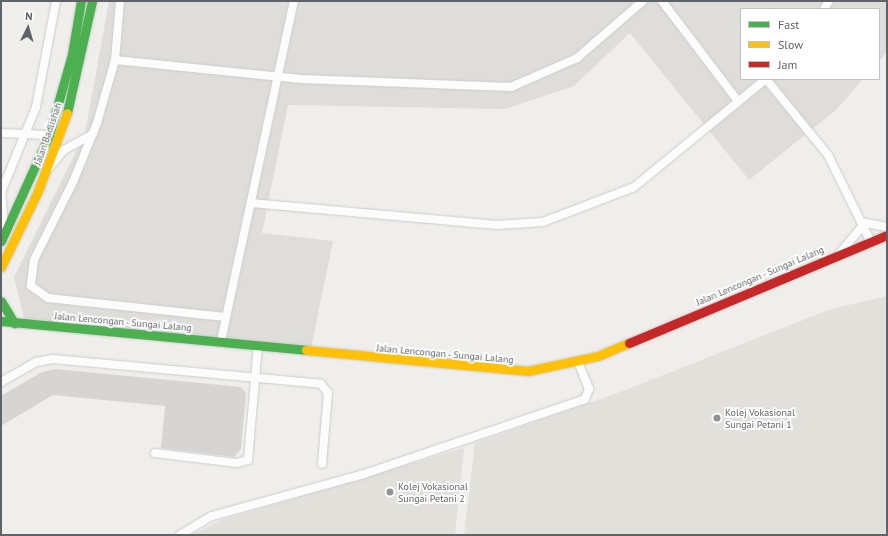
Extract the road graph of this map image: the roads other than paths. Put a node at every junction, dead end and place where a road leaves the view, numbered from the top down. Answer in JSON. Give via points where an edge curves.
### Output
{"nodes":[{"id":1,"x":56,"y":1,"type":"edge"},
{"id":2,"x":81,"y":1,"type":"edge"},
{"id":3,"x":92,"y":1,"type":"edge"},
{"id":4,"x":120,"y":1,"type":"edge"},
{"id":5,"x":294,"y":1,"type":"edge"},
{"id":6,"x":643,"y":1,"type":"edge"},
{"id":7,"x":662,"y":1,"type":"edge"},
{"id":8,"x":115,"y":60,"type":"junction"},
{"id":9,"x":278,"y":76,"type":"junction"},
{"id":10,"x":765,"y":80,"type":"edge"},
{"id":11,"x":767,"y":80,"type":"edge"},
{"id":12,"x":738,"y":101,"type":"junction"},
{"id":13,"x":1,"y":133,"type":"edge"},
{"id":14,"x":93,"y":134,"type":"junction"},
{"id":15,"x":49,"y":135,"type":"junction"},
{"id":16,"x":25,"y":136,"type":"junction"},
{"id":17,"x":47,"y":171,"type":"junction"},
{"id":18,"x":1,"y":189,"type":"edge"},
{"id":19,"x":251,"y":203,"type":"junction"},
{"id":20,"x":862,"y":223,"type":"junction"},
{"id":21,"x":887,"y":227,"type":"edge"},
{"id":22,"x":887,"y":235,"type":"edge"},
{"id":23,"x":3,"y":238,"type":"edge"},
{"id":24,"x":871,"y":242,"type":"junction"},
{"id":25,"x":835,"y":257,"type":"junction"},
{"id":26,"x":1,"y":267,"type":"edge"},
{"id":27,"x":1,"y":301,"type":"edge"},
{"id":28,"x":225,"y":317,"type":"junction"},
{"id":29,"x":1,"y":322,"type":"edge"},
{"id":30,"x":14,"y":323,"type":"junction"},
{"id":31,"x":220,"y":341,"type":"junction"},
{"id":32,"x":258,"y":345,"type":"junction"},
{"id":33,"x":578,"y":362,"type":"junction"},
{"id":34,"x":256,"y":378,"type":"junction"},
{"id":35,"x":1,"y":382,"type":"edge"},
{"id":36,"x":155,"y":453,"type":"dead end"},
{"id":37,"x":322,"y":464,"type":"dead end"},
{"id":38,"x":180,"y":535,"type":"edge"}],
"edges":[{"from":1,"to":16,"type":"street","via":[[36,107]]},
{"from":2,"to":15,"type":"street","name":"Jalan Badlishah","via":[[72,54]]},
{"from":3,"to":17,"type":"street","name":"Jalan Badlishah","via":[[71,102]]},
{"from":4,"to":8,"type":"street"},
{"from":5,"to":9,"type":"street"},
{"from":6,"to":9,"type":"street","via":[[577,58],[523,84],[497,87]]},
{"from":7,"to":12,"type":"street"},
{"from":8,"to":9,"type":"street"},
{"from":8,"to":14,"type":"street"},
{"from":9,"to":19,"type":"street"},
{"from":10,"to":12,"type":"street"},
{"from":11,"to":20,"type":"street","via":[[828,154]]},
{"from":12,"to":19,"type":"street","via":[[634,186],[543,222],[497,226]]},
{"from":13,"to":16,"type":"street"},
{"from":14,"to":17,"type":"street","via":[[64,150]]},
{"from":14,"to":28,"type":"street","via":[[34,260],[31,286],[48,298]]},
{"from":15,"to":16,"type":"street"},
{"from":15,"to":23,"type":"street","name":"Jalan Badlishah"},
{"from":16,"to":18,"type":"street"},
{"from":17,"to":26,"type":"street","name":"Jalan Badlishah"},
{"from":18,"to":23,"type":"street"},
{"from":19,"to":28,"type":"street"},
{"from":20,"to":21,"type":"street"},
{"from":20,"to":24,"type":"street"},
{"from":20,"to":25,"type":"street"},
{"from":22,"to":24,"type":"street","name":"Jalan Lencongan - Sungai Lalang"},
{"from":24,"to":25,"type":"street","name":"Jalan Lencongan - Sungai Lalang"},
{"from":25,"to":33,"type":"street","name":"Jalan Lencongan - Sungai Lalang"},
{"from":27,"to":30,"type":"street"},
{"from":28,"to":31,"type":"street"},
{"from":29,"to":30,"type":"street","name":"Jalan Lencongan - Sungai Lalang"},
{"from":30,"to":31,"type":"street","name":"Jalan Lencongan - Sungai Lalang"},
{"from":31,"to":32,"type":"street","name":"Jalan Lencongan - Sungai Lalang"},
{"from":32,"to":33,"type":"street","name":"Jalan Lencongan - Sungai Lalang","via":[[506,371]]},
{"from":32,"to":34,"type":"street"},
{"from":33,"to":38,"type":"street","via":[[589,389],[585,398],[372,471],[212,516]]},
{"from":34,"to":35,"type":"street","via":[[53,359],[36,362]]},
{"from":34,"to":36,"type":"street","via":[[248,460],[237,462]]},
{"from":34,"to":37,"type":"street","via":[[321,384],[327,388]]}]}
